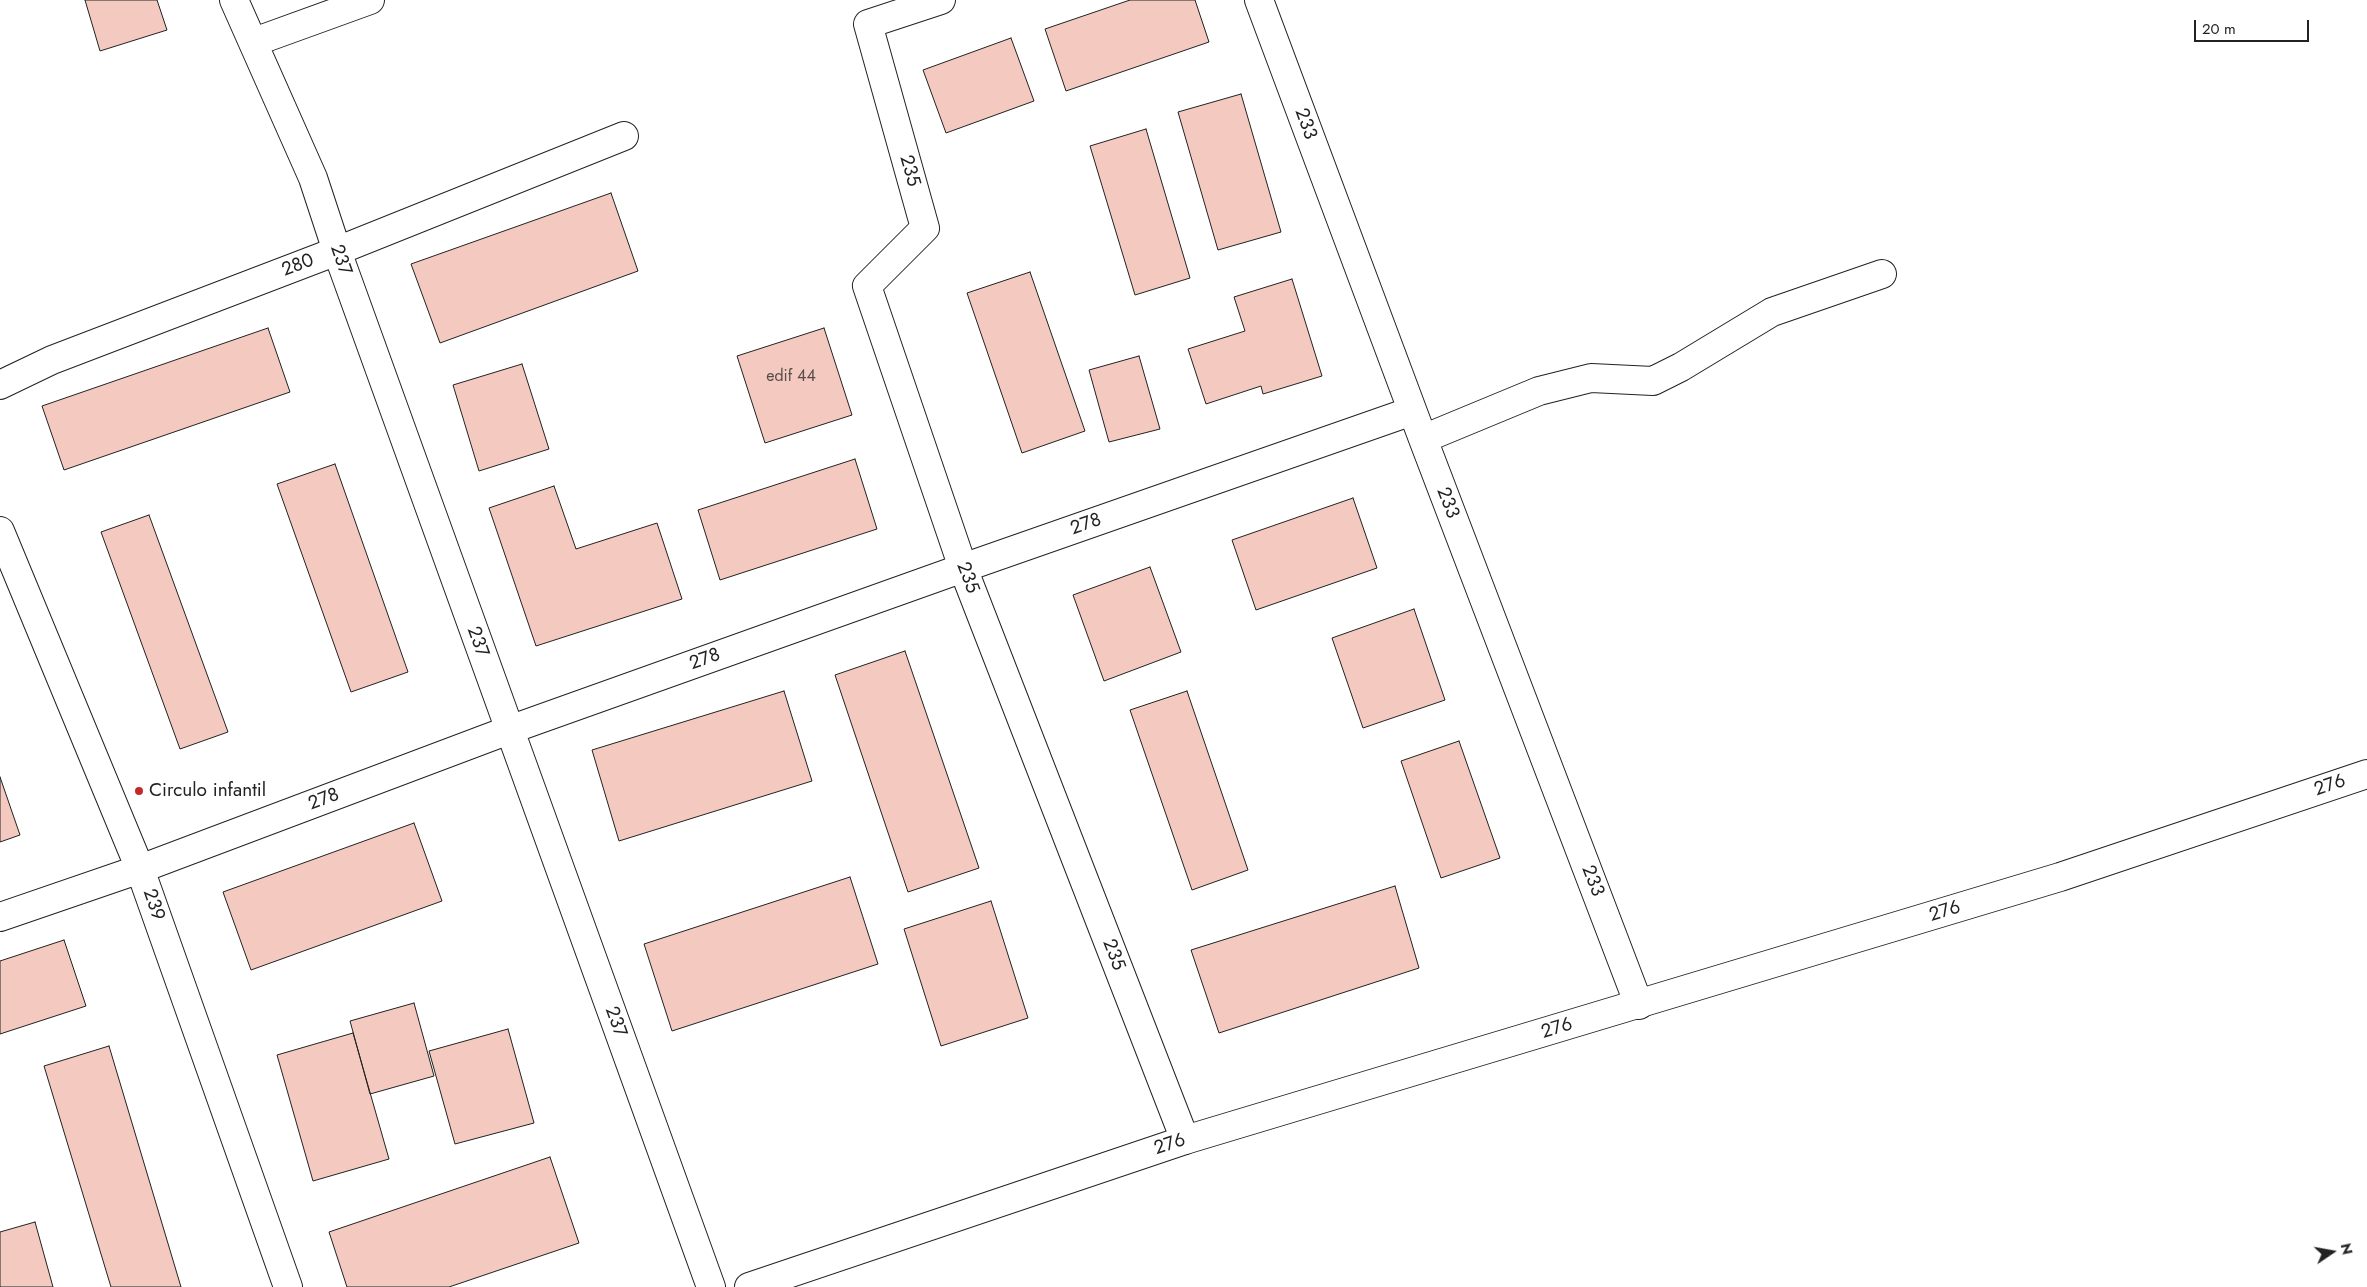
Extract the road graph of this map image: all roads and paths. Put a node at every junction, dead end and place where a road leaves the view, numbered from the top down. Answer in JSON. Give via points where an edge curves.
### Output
{"nodes":[{"id":1,"x":234,"y":0,"type":"edge"},
{"id":2,"x":370,"y":0,"type":"edge"},
{"id":3,"x":941,"y":0,"type":"edge"},
{"id":4,"x":1258,"y":0,"type":"edge"},
{"id":5,"x":254,"y":42,"type":"junction"},
{"id":6,"x":624,"y":136,"type":"dead end"},
{"id":7,"x":336,"y":251,"type":"junction"},
{"id":8,"x":1882,"y":274,"type":"dead end"},
{"id":9,"x":0,"y":385,"type":"edge"},
{"id":10,"x":1412,"y":411,"type":"junction"},
{"id":11,"x":1423,"y":439,"type":"junction"},
{"id":12,"x":0,"y":531,"type":"edge"},
{"id":13,"x":963,"y":568,"type":"junction"},
{"id":14,"x":509,"y":730,"type":"junction"},
{"id":15,"x":2367,"y":774,"type":"edge"},
{"id":16,"x":140,"y":869,"type":"junction"},
{"id":17,"x":0,"y":917,"type":"edge"},
{"id":18,"x":1639,"y":1005,"type":"junction"},
{"id":19,"x":1185,"y":1140,"type":"junction"},
{"id":20,"x":288,"y":1287,"type":"edge"},
{"id":21,"x":711,"y":1287,"type":"edge"},
{"id":22,"x":749,"y":1287,"type":"edge"}],
"edges":[{"from":1,"to":5,"type":"street","name":"237"},
{"from":2,"to":5,"type":"street"},
{"from":3,"to":13,"type":"street","name":"235","via":[[868,24],[925,228],[867,286]]},
{"from":4,"to":10,"type":"street","name":"233"},
{"from":5,"to":7,"type":"street","name":"237","via":[[313,178]]},
{"from":6,"to":7,"type":"street","name":"280"},
{"from":7,"to":9,"type":"street","name":"280","via":[[52,360]]},
{"from":7,"to":14,"type":"street","name":"237"},
{"from":8,"to":11,"type":"street","via":[[1772,312],[1653,381],[1591,378],[1539,392]]},
{"from":10,"to":11,"type":"street","name":"233"},
{"from":10,"to":13,"type":"street","name":"278"},
{"from":11,"to":18,"type":"street","name":"233"},
{"from":12,"to":16,"type":"street","name":"239"},
{"from":13,"to":14,"type":"street","name":"278"},
{"from":13,"to":19,"type":"street","name":"235"},
{"from":14,"to":16,"type":"street","name":"278"},
{"from":14,"to":21,"type":"street","name":"237"},
{"from":15,"to":18,"type":"street","name":"276","via":[[2060,877]]},
{"from":16,"to":17,"type":"street","name":"278"},
{"from":16,"to":20,"type":"street","name":"239"},
{"from":18,"to":19,"type":"street","name":"276"},
{"from":19,"to":22,"type":"street","name":"276"}]}
